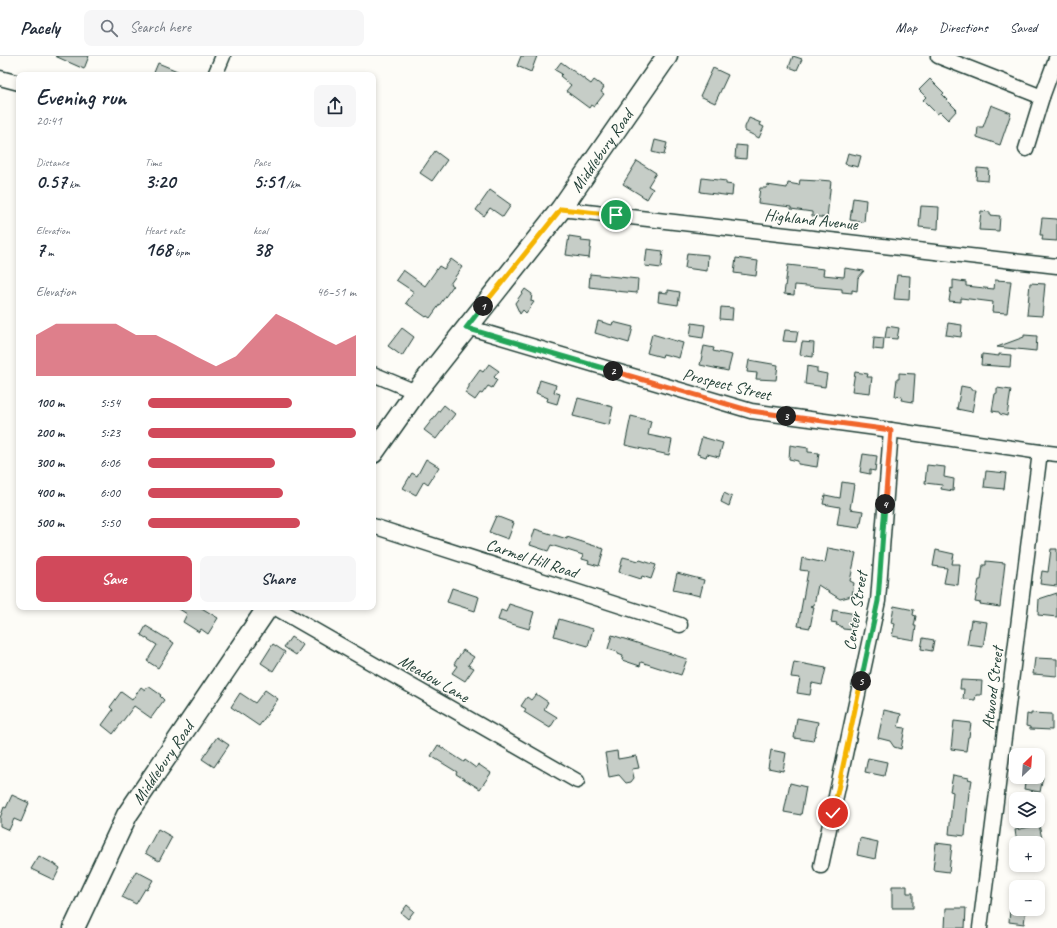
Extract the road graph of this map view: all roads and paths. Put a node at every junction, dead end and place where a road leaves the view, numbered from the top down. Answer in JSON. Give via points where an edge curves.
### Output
{"nodes":[{"id":1,"x":223,"y":56,"type":"edge"},
{"id":2,"x":667,"y":56,"type":"edge"},
{"id":3,"x":938,"y":56,"type":"edge"},
{"id":4,"x":1057,"y":56,"type":"edge"},
{"id":5,"x":216,"y":72,"type":"edge"},
{"id":6,"x":0,"y":78,"type":"edge"},
{"id":7,"x":16,"y":82,"type":"edge"},
{"id":8,"x":1042,"y":97,"type":"junction"},
{"id":9,"x":1026,"y":149,"type":"dead end"},
{"id":10,"x":561,"y":209,"type":"junction"},
{"id":11,"x":1057,"y":266,"type":"edge"},
{"id":12,"x":466,"y":328,"type":"junction"},
{"id":13,"x":376,"y":375,"type":"edge"},
{"id":14,"x":416,"y":392,"type":"junction"},
{"id":15,"x":891,"y":430,"type":"junction"},
{"id":16,"x":376,"y":449,"type":"edge"},
{"id":17,"x":1040,"y":452,"type":"junction"},
{"id":18,"x":1057,"y":454,"type":"edge"},
{"id":19,"x":376,"y":527,"type":"edge"},
{"id":20,"x":266,"y":610,"type":"edge"},
{"id":21,"x":279,"y":610,"type":"edge"},
{"id":22,"x":680,"y":625,"type":"dead end"},
{"id":23,"x":577,"y":781,"type":"dead end"},
{"id":24,"x":821,"y":866,"type":"dead end"},
{"id":25,"x":74,"y":928,"type":"edge"},
{"id":26,"x":980,"y":928,"type":"edge"}],
"edges":[{"from":1,"to":5,"type":"street"},
{"from":2,"to":10,"type":"street","name":"Middlebury Road"},
{"from":3,"to":8,"type":"street"},
{"from":4,"to":8,"type":"street"},
{"from":6,"to":7,"type":"street"},
{"from":8,"to":9,"type":"street"},
{"from":10,"to":11,"type":"street","name":"Highland Avenue"},
{"from":10,"to":12,"type":"street","name":"Middlebury Road"},
{"from":12,"to":14,"type":"street","name":"Middlebury Road"},
{"from":12,"to":15,"type":"street","name":"Prospect Street","via":[[751,411]]},
{"from":13,"to":14,"type":"street"},
{"from":14,"to":16,"type":"street","name":"Middlebury Road"},
{"from":15,"to":17,"type":"street","name":"Prospect Street"},
{"from":15,"to":24,"type":"street","name":"Center Street","via":[[878,601]]},
{"from":17,"to":18,"type":"street","name":"Prospect Street"},
{"from":17,"to":26,"type":"street","name":"Atwood Street"},
{"from":19,"to":22,"type":"street","name":"Carmel Hill Road"},
{"from":20,"to":25,"type":"street","name":"Middlebury Road","via":[[127,815]]},
{"from":21,"to":23,"type":"street","name":"Meadow Lane"}]}
